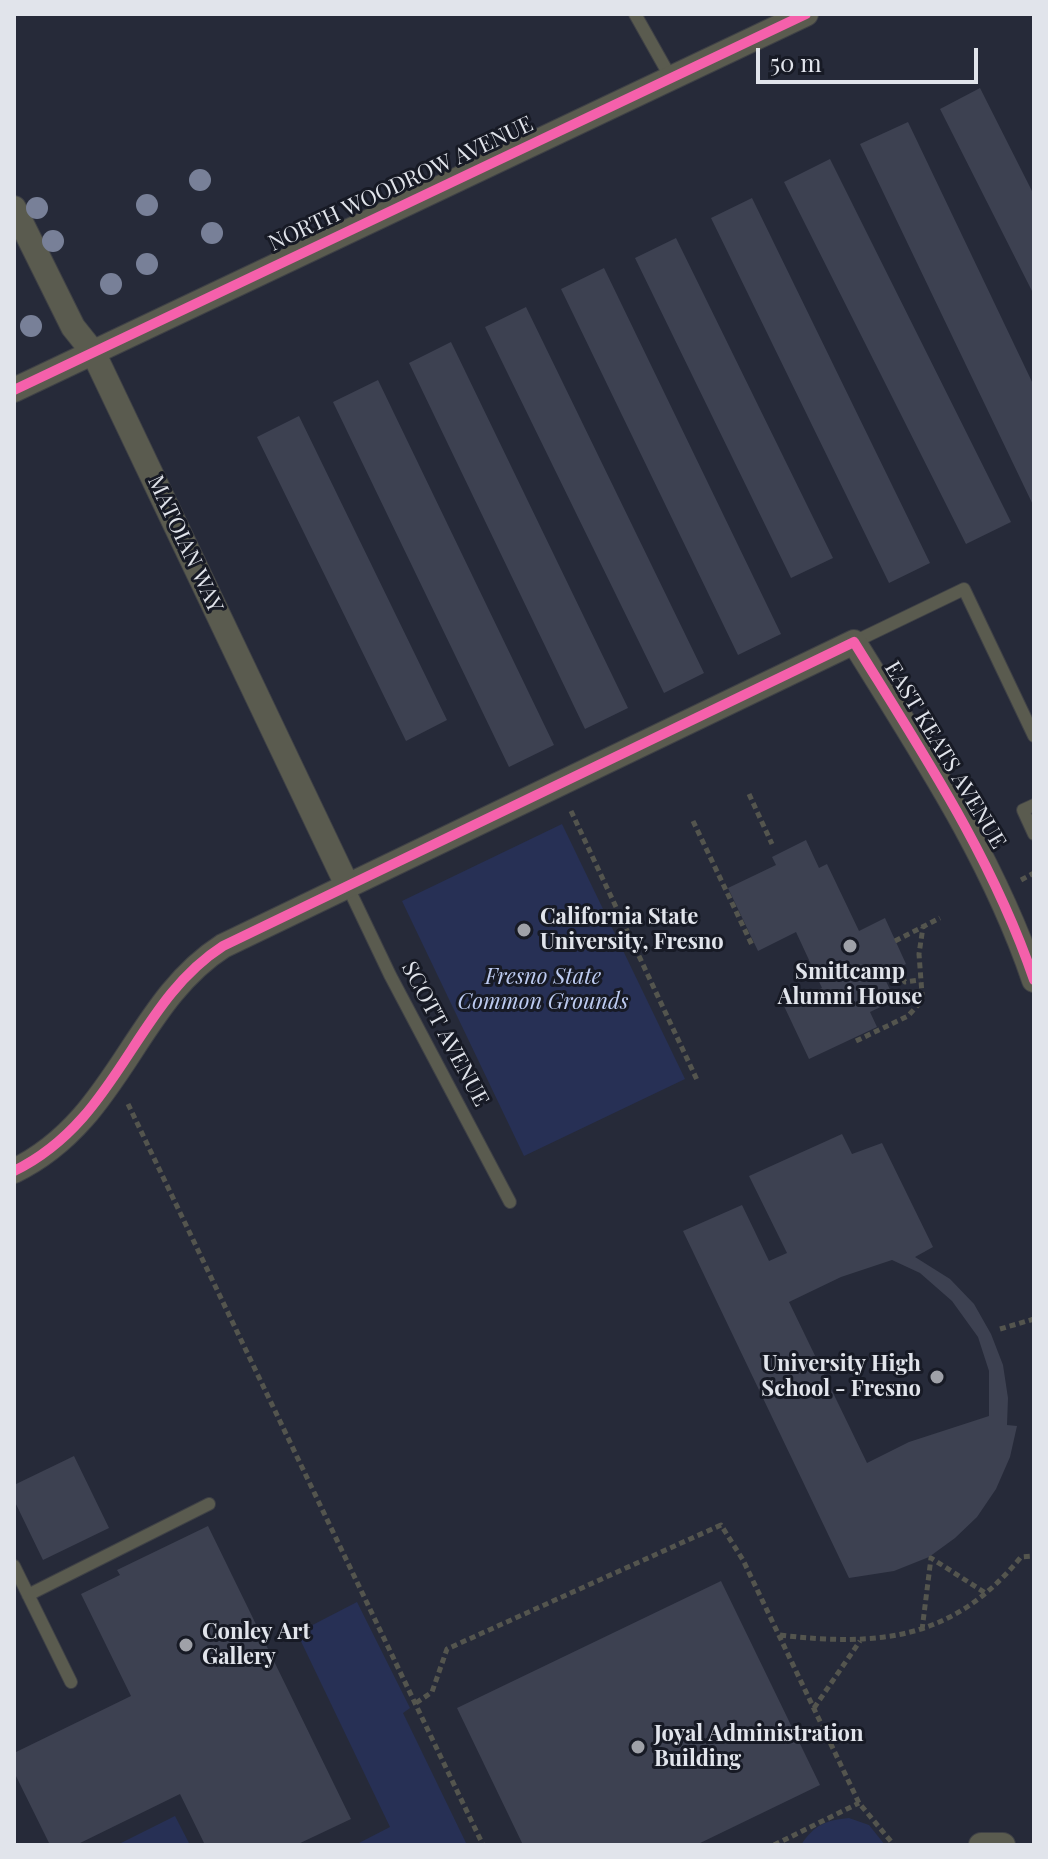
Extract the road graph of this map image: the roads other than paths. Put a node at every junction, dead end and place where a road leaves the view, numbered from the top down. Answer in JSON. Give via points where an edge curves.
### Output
{"nodes":[{"id":1,"x":635,"y":14,"type":"edge"},
{"id":2,"x":806,"y":14,"type":"edge"},
{"id":3,"x":671,"y":78,"type":"junction"},
{"id":4,"x":14,"y":208,"type":"edge"},
{"id":5,"x":93,"y":352,"type":"junction"},
{"id":6,"x":14,"y":390,"type":"edge"},
{"id":7,"x":854,"y":642,"type":"junction"},
{"id":8,"x":1034,"y":736,"type":"edge"},
{"id":9,"x":1034,"y":805,"type":"edge"},
{"id":10,"x":1034,"y":834,"type":"edge"},
{"id":11,"x":347,"y":885,"type":"junction"},
{"id":12,"x":1034,"y":980,"type":"edge"},
{"id":13,"x":14,"y":1171,"type":"edge"},
{"id":14,"x":510,"y":1202,"type":"dead end"},
{"id":15,"x":209,"y":1504,"type":"dead end"},
{"id":16,"x":14,"y":1566,"type":"edge"},
{"id":17,"x":28,"y":1595,"type":"junction"},
{"id":18,"x":71,"y":1682,"type":"dead end"},
{"id":19,"x":981,"y":1845,"type":"edge"},
{"id":20,"x":1003,"y":1845,"type":"edge"}],
"edges":[{"from":1,"to":3,"type":"lane"},
{"from":2,"to":3,"type":"street","name":"NORTH WOODROW AVENUE"},
{"from":3,"to":5,"type":"street","name":"NORTH WOODROW AVENUE"},
{"from":4,"to":5,"type":"street","name":"MATOIAN WAY","via":[[73,327]]},
{"from":5,"to":6,"type":"street","name":"NORTH WOODROW AVENUE"},
{"from":5,"to":11,"type":"street","name":"MATOIAN WAY"},
{"from":7,"to":8,"type":"lane","via":[[964,589]]},
{"from":7,"to":11,"type":"street"},
{"from":7,"to":12,"type":"street","name":"EAST KEATS AVENUE","via":[[968,827],[1000,890]]},
{"from":9,"to":10,"type":"lane","via":[[1023,810]]},
{"from":11,"to":13,"type":"street","via":[[199,962],[176,986],[92,1110],[40,1158]]},
{"from":11,"to":14,"type":"lane","name":"SCOTT AVENUE"},
{"from":15,"to":17,"type":"lane"},
{"from":16,"to":17,"type":"lane"},
{"from":17,"to":18,"type":"lane"},
{"from":19,"to":20,"type":"street"}]}
